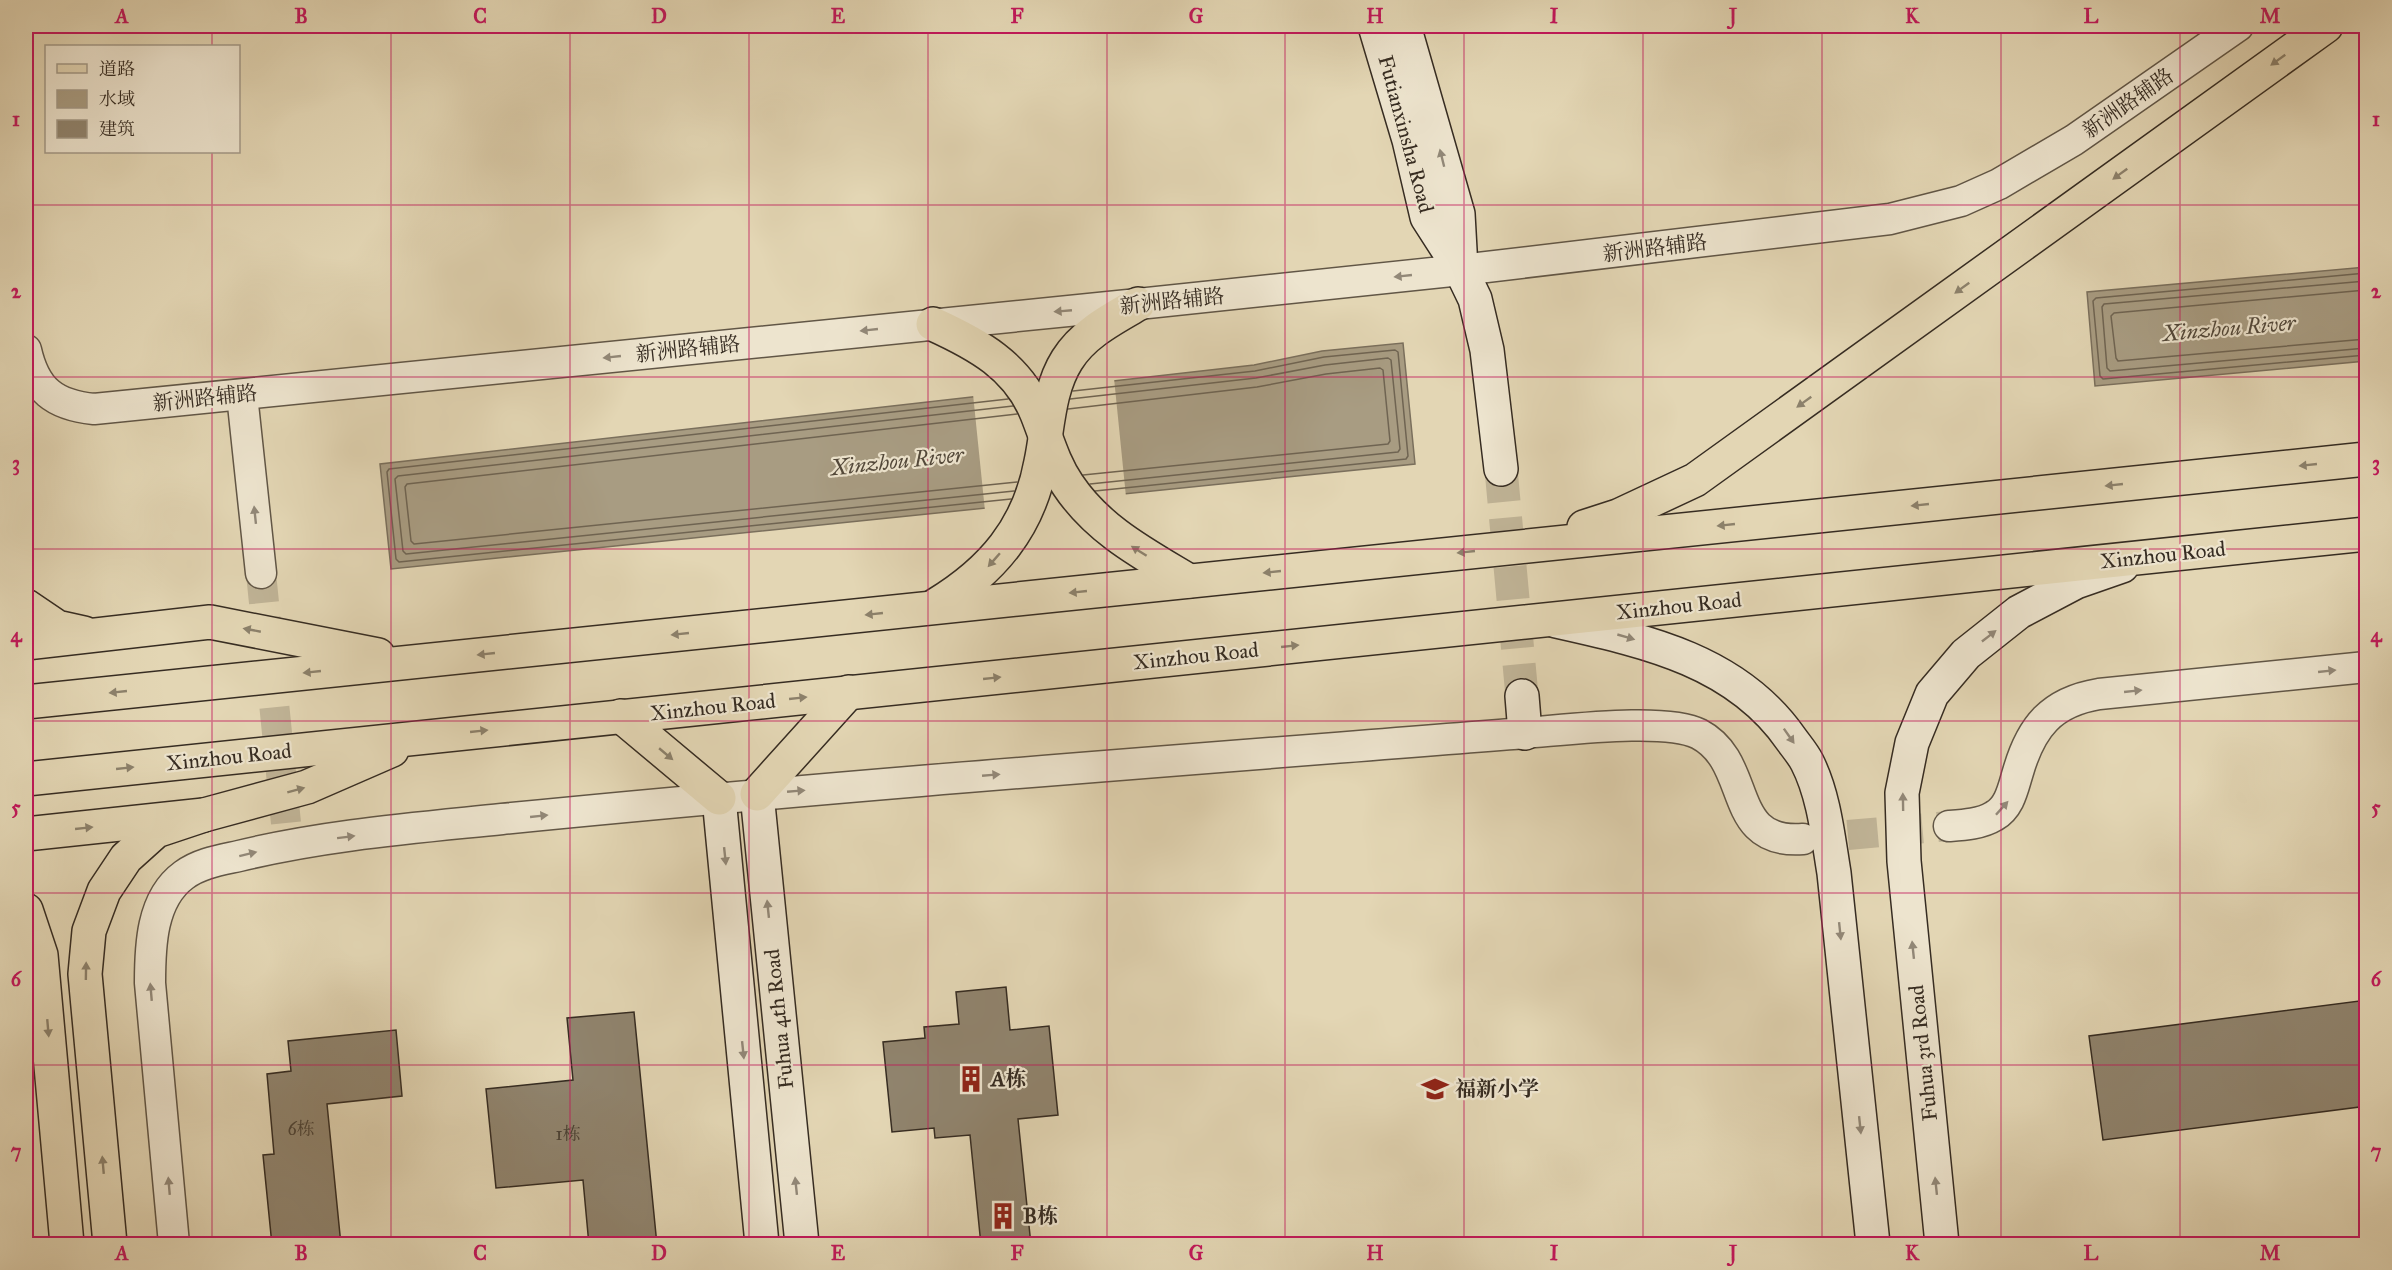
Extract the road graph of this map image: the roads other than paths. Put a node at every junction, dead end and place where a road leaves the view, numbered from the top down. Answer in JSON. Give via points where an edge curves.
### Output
{"nodes":[{"id":1,"x":1375,"y":26,"type":"edge"},
{"id":2,"x":1404,"y":26,"type":"edge"},
{"id":3,"x":2238,"y":26,"type":"edge"},
{"id":4,"x":2326,"y":26,"type":"edge"},
{"id":5,"x":1461,"y":270,"type":"junction"},
{"id":6,"x":1138,"y":304,"type":"junction"},
{"id":7,"x":933,"y":324,"type":"junction"},
{"id":8,"x":26,"y":350,"type":"edge"},
{"id":9,"x":242,"y":395,"type":"junction"},
{"id":10,"x":1044,"y":435,"type":"junction"},
{"id":11,"x":2367,"y":459,"type":"edge"},
{"id":12,"x":1501,"y":469,"type":"tunnel mouth"},
{"id":13,"x":2367,"y":534,"type":"edge"},
{"id":14,"x":1524,"y":546,"type":"junction"},
{"id":15,"x":2152,"y":556,"type":"junction"},
{"id":16,"x":261,"y":573,"type":"tunnel mouth"},
{"id":17,"x":1189,"y":581,"type":"junction"},
{"id":18,"x":26,"y":606,"type":"edge"},
{"id":19,"x":932,"y":608,"type":"junction"},
{"id":20,"x":1548,"y":620,"type":"junction"},
{"id":21,"x":92,"y":635,"type":"junction"},
{"id":22,"x":26,"y":643,"type":"edge"},
{"id":23,"x":412,"y":661,"type":"junction"},
{"id":24,"x":2367,"y":668,"type":"edge"},
{"id":25,"x":849,"y":692,"type":"junction"},
{"id":26,"x":1522,"y":696,"type":"tunnel mouth"},
{"id":27,"x":26,"y":702,"type":"edge"},
{"id":28,"x":621,"y":716,"type":"junction"},
{"id":29,"x":1525,"y":733,"type":"junction"},
{"id":30,"x":421,"y":737,"type":"junction"},
{"id":31,"x":26,"y":779,"type":"edge"},
{"id":32,"x":757,"y":794,"type":"junction"},
{"id":33,"x":719,"y":798,"type":"junction"},
{"id":34,"x":204,"y":815,"type":"junction"},
{"id":35,"x":1948,"y":826,"type":"tunnel mouth"},
{"id":36,"x":26,"y":834,"type":"edge"},
{"id":37,"x":1803,"y":839,"type":"tunnel mouth"},
{"id":38,"x":26,"y":910,"type":"edge"},
{"id":39,"x":67,"y":1245,"type":"edge"},
{"id":40,"x":110,"y":1245,"type":"edge"},
{"id":41,"x":174,"y":1245,"type":"edge"},
{"id":42,"x":762,"y":1245,"type":"edge"},
{"id":43,"x":802,"y":1245,"type":"edge"},
{"id":44,"x":1873,"y":1245,"type":"edge"},
{"id":45,"x":1942,"y":1245,"type":"edge"}],
"edges":[{"from":1,"to":5,"type":"street","name":"Futianxinsha Road","via":[[1427,217]]},
{"from":5,"to":2,"type":"street","name":"Futianxinsha Road","one_way":true,"via":[[1458,214]]},
{"from":3,"to":5,"type":"street","name":"新洲路辅路","via":[[2074,140],[1999,184],[1961,201],[1851,225]]},
{"from":4,"to":14,"type":"main road","one_way":true,"via":[[1695,480],[1618,516]]},
{"from":5,"to":6,"type":"street","name":"新洲路辅路","one_way":true},
{"from":5,"to":12,"type":"street","name":"Futianxinsha Road","via":[[1483,328]]},
{"from":6,"to":7,"type":"street","name":"新洲路辅路","one_way":true},
{"from":6,"to":10,"type":"main road","via":[[1084,340],[1066,361]]},
{"from":7,"to":9,"type":"street","name":"新洲路辅路","one_way":true},
{"from":7,"to":10,"type":"main road","via":[[979,347],[1007,367],[1024,389]]},
{"from":8,"to":9,"type":"street","name":"新洲路辅路","via":[[39,385],[55,399],[74,407],[94,409]]},
{"from":16,"to":9,"type":"street","one_way":true},
{"from":17,"to":10,"type":"main road","one_way":true,"via":[[1134,549],[1083,505],[1054,461]]},
{"from":10,"to":19,"type":"main road","one_way":true,"via":[[1041,462],[1026,511],[1011,538],[992,563],[964,588]]},
{"from":11,"to":14,"type":"main road","one_way":true},
{"from":13,"to":15,"type":"main road","name":"Xinzhou Road"},
{"from":14,"to":17,"type":"main road","one_way":true},
{"from":15,"to":20,"type":"main road","name":"Xinzhou Road"},
{"from":45,"to":15,"type":"street","name":"Fuhua 3rd Road","one_way":true,"via":[[1904,861],[1902,792],[1912,743],[1932,694],[1966,654],[2019,612],[2076,582]]},
{"from":17,"to":19,"type":"main road","one_way":true},
{"from":18,"to":21,"type":"main road","via":[[57,627]]},
{"from":19,"to":23,"type":"main road","one_way":true},
{"from":25,"to":20,"type":"main road","name":"Xinzhou Road","one_way":true},
{"from":20,"to":44,"type":"street","one_way":true,"via":[[1620,635],[1673,652],[1714,671],[1747,691],[1776,717],[1807,762],[1825,816],[1834,873]]},
{"from":21,"to":22,"type":"main road"},
{"from":23,"to":21,"type":"main road","one_way":true,"via":[[210,622]]},
{"from":23,"to":27,"type":"main road","one_way":true},
{"from":35,"to":24,"type":"street","one_way":true,"via":[[1981,821],[2002,809],[2009,800],[2032,736],[2043,720],[2069,701],[2099,694]]},
{"from":28,"to":25,"type":"main road","name":"Xinzhou Road","one_way":true},
{"from":25,"to":32,"type":"main road"},
{"from":26,"to":29,"type":"street"},
{"from":30,"to":28,"type":"main road","name":"Xinzhou Road","one_way":true},
{"from":28,"to":33,"type":"main road","one_way":true},
{"from":32,"to":29,"type":"street","one_way":true},
{"from":29,"to":37,"type":"street","via":[[1652,726],[1687,729],[1715,746],[1726,760],[1755,823],[1776,837]]},
{"from":31,"to":30,"type":"main road","name":"Xinzhou Road","one_way":true},
{"from":34,"to":30,"type":"main road","one_way":true,"via":[[307,787]]},
{"from":32,"to":33,"type":"street"},
{"from":43,"to":32,"type":"street","name":"Fuhua 4th Road","one_way":true},
{"from":41,"to":33,"type":"street","one_way":true,"via":[[150,983],[153,932],[160,909],[183,875],[286,833]]},
{"from":33,"to":42,"type":"street","name":"Fuhua 4th Road","one_way":true},
{"from":36,"to":34,"type":"main road","one_way":true},
{"from":40,"to":34,"type":"main road","one_way":true,"via":[[85,974],[89,931],[104,891],[126,858],[156,831]]},
{"from":38,"to":39,"type":"main road","one_way":true,"via":[[41,955]]}]}
